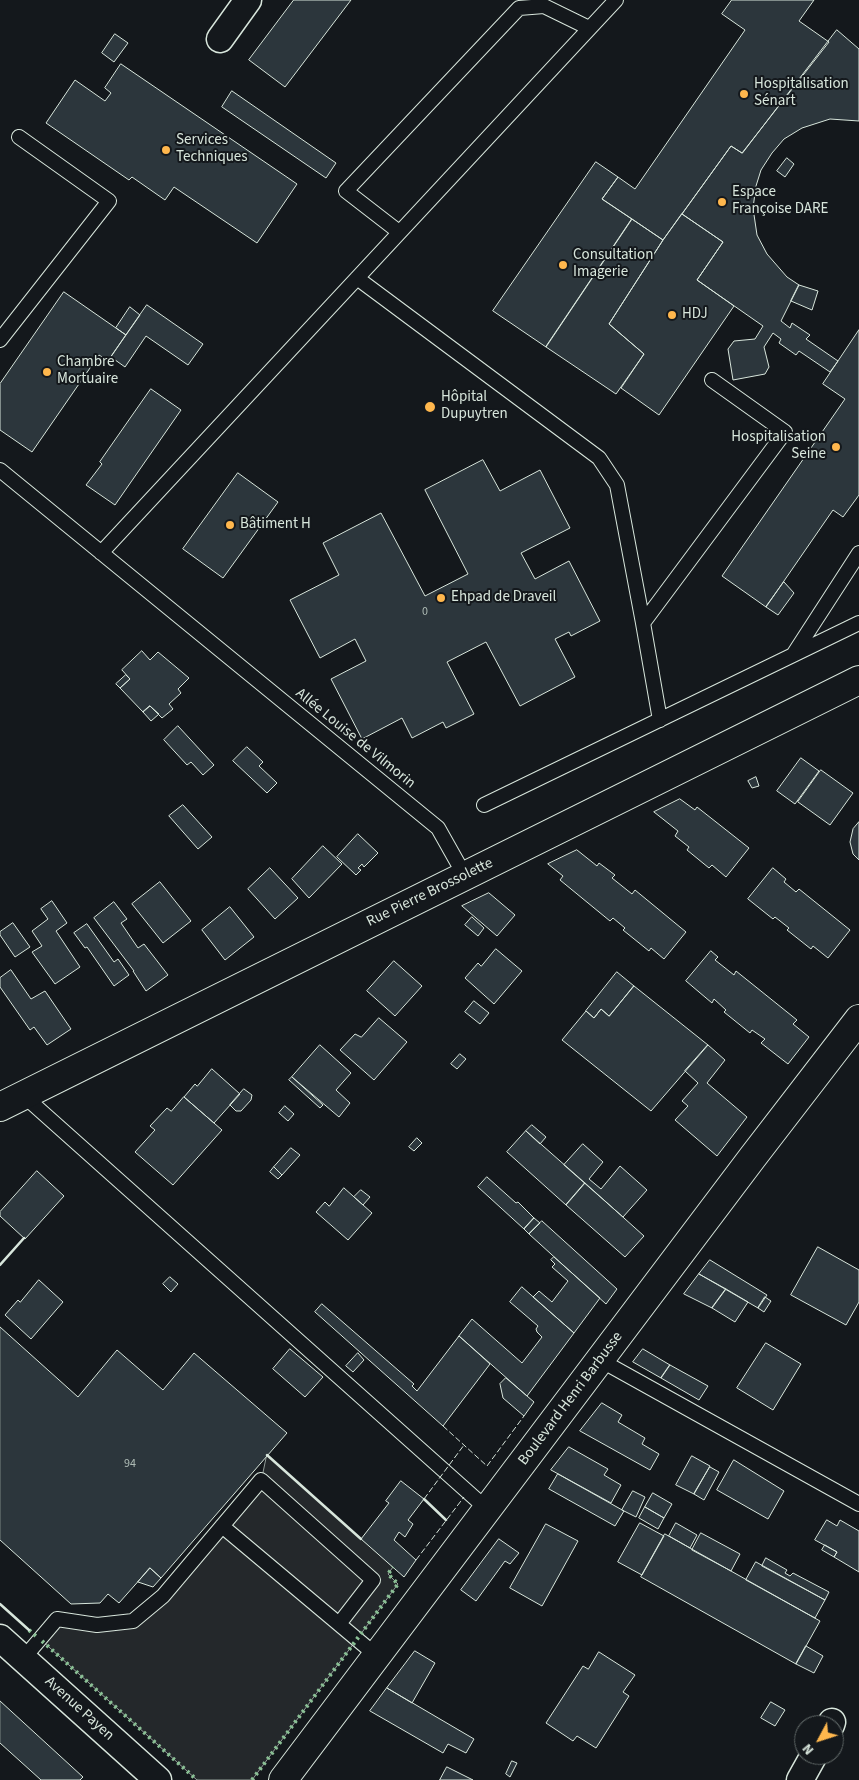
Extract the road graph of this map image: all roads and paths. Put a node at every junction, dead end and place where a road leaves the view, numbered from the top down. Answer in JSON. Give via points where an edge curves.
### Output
{"nodes":[{"id":1,"x":248,"y":0,"type":"edge"},
{"id":2,"x":616,"y":0,"type":"edge"},
{"id":3,"x":589,"y":28,"type":"junction"},
{"id":4,"x":220,"y":39,"type":"dead end"},
{"id":5,"x":19,"y":137,"type":"dead end"},
{"id":6,"x":400,"y":232,"type":"junction"},
{"id":7,"x":357,"y":278,"type":"junction"},
{"id":8,"x":0,"y":340,"type":"edge"},
{"id":9,"x":712,"y":380,"type":"dead end"},
{"id":10,"x":0,"y":470,"type":"edge"},
{"id":11,"x":101,"y":553,"type":"junction"},
{"id":12,"x":859,"y":553,"type":"edge"},
{"id":13,"x":642,"y":623,"type":"junction"},
{"id":14,"x":859,"y":623,"type":"edge"},
{"id":15,"x":792,"y":657,"type":"junction"},
{"id":16,"x":859,"y":680,"type":"edge"},
{"id":17,"x":660,"y":720,"type":"junction"},
{"id":18,"x":484,"y":806,"type":"dead end"},
{"id":19,"x":465,"y":876,"type":"junction"},
{"id":20,"x":859,"y":1019,"type":"edge"},
{"id":21,"x":11,"y":1101,"type":"edge"},
{"id":22,"x":600,"y":1360,"type":"junction"},
{"id":23,"x":859,"y":1504,"type":"edge"},
{"id":24,"x":488,"y":1510,"type":"junction"},
{"id":25,"x":222,"y":1526,"type":"junction"},
{"id":26,"x":339,"y":1624,"type":"junction"},
{"id":27,"x":0,"y":1638,"type":"edge"},
{"id":28,"x":377,"y":1656,"type":"junction"},
{"id":29,"x":23,"y":1659,"type":"junction"},
{"id":30,"x":808,"y":1765,"type":"edge"},
{"id":31,"x":158,"y":1780,"type":"edge"},
{"id":32,"x":283,"y":1780,"type":"edge"},
{"id":33,"x":800,"y":1780,"type":"edge"}],
"edges":[{"from":1,"to":4,"type":"street"},
{"from":2,"to":3,"type":"lane"},
{"from":3,"to":6,"type":"lane"},
{"from":3,"to":6,"type":"lane","via":[[544,6],[519,8],[346,191]]},
{"from":5,"to":8,"type":"lane","via":[[109,201]]},
{"from":6,"to":7,"type":"lane"},
{"from":7,"to":11,"type":"lane"},
{"from":7,"to":13,"type":"lane","via":[[599,458],[617,485]]},
{"from":9,"to":13,"type":"lane","via":[[785,432]]},
{"from":10,"to":11,"type":"lane","name":"Allée Louise de Vilmorin"},
{"from":11,"to":19,"type":"lane","name":"Allée Louise de Vilmorin","via":[[438,828]]},
{"from":12,"to":15,"type":"lane"},
{"from":13,"to":17,"type":"lane"},
{"from":14,"to":15,"type":"lane"},
{"from":15,"to":17,"type":"lane"},
{"from":16,"to":19,"type":"main road","name":"Rue Pierre Brossolette"},
{"from":17,"to":18,"type":"lane"},
{"from":19,"to":21,"type":"main road","name":"Rue Pierre Brossolette"},
{"from":20,"to":22,"type":"main road","name":"Boulevard Henri Barbusse"},
{"from":21,"to":24,"type":"lane"},
{"from":22,"to":23,"type":"lane"},
{"from":22,"to":24,"type":"main road","name":"Boulevard Henri Barbusse"},
{"from":24,"to":28,"type":"main road","name":"Boulevard Henri Barbusse"},
{"from":25,"to":26,"type":"lane"},
{"from":25,"to":26,"type":"lane","via":[[261,1480],[373,1580]]},
{"from":25,"to":29,"type":"lane","via":[[163,1596],[133,1621],[97,1625],[57,1619]]},
{"from":26,"to":28,"type":"lane"},
{"from":27,"to":29,"type":"street","name":"Avenue Payen"},
{"from":28,"to":32,"type":"main road","name":"Boulevard Henri Barbusse"},
{"from":29,"to":31,"type":"street","name":"Avenue Payen"},
{"from":30,"to":33,"type":"street"}]}
